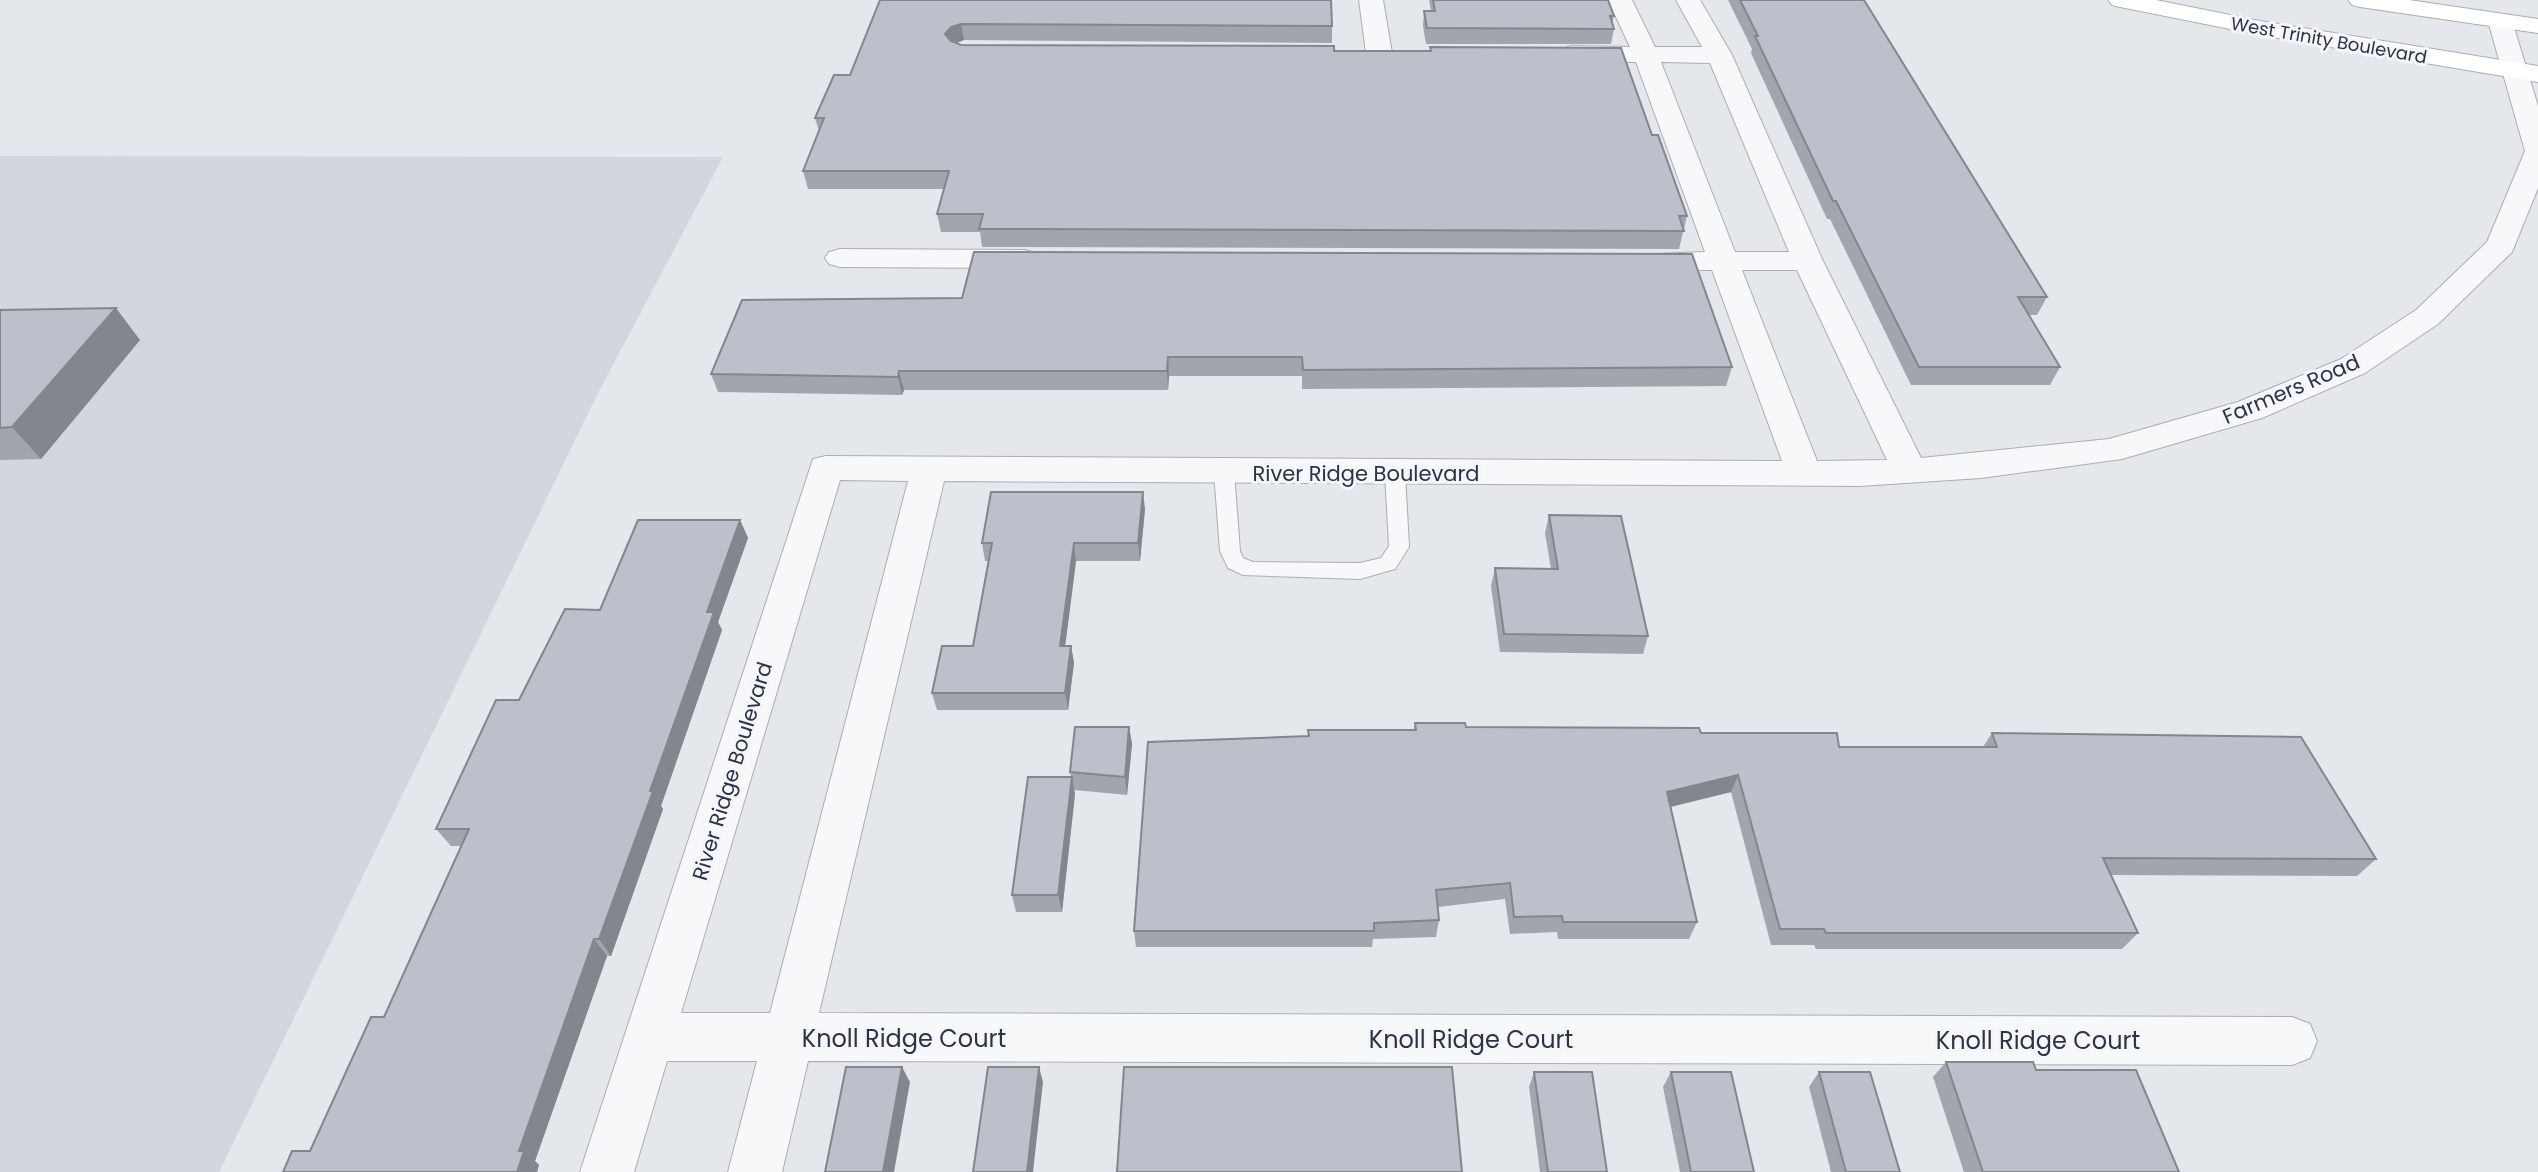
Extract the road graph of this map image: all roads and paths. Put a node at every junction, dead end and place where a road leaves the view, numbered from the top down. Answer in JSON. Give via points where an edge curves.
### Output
{"nodes":[{"id":1,"x":1371,"y":0,"type":"edge"},
{"id":2,"x":1620,"y":0,"type":"edge"},
{"id":3,"x":1688,"y":0,"type":"edge"},
{"id":4,"x":2120,"y":0,"type":"edge"},
{"id":5,"x":2360,"y":0,"type":"edge"},
{"id":6,"x":2500,"y":21,"type":"junction"},
{"id":7,"x":2538,"y":26,"type":"edge"},
{"id":8,"x":1351,"y":53,"type":"edge"},
{"id":9,"x":1379,"y":53,"type":"junction"},
{"id":10,"x":1406,"y":53,"type":"edge"},
{"id":11,"x":1552,"y":54,"type":"edge"},
{"id":12,"x":1646,"y":55,"type":"junction"},
{"id":13,"x":1719,"y":55,"type":"junction"},
{"id":14,"x":2527,"y":73,"type":"edge"},
{"id":15,"x":2538,"y":151,"type":"edge"},
{"id":16,"x":841,"y":258,"type":"dead end"},
{"id":17,"x":1050,"y":259,"type":"edge"},
{"id":18,"x":1609,"y":261,"type":"edge"},
{"id":19,"x":1721,"y":261,"type":"junction"},
{"id":20,"x":1808,"y":261,"type":"junction"},
{"id":21,"x":929,"y":469,"type":"junction"},
{"id":22,"x":1910,"y":471,"type":"junction"},
{"id":23,"x":1224,"y":472,"type":"junction"},
{"id":24,"x":1395,"y":473,"type":"junction"},
{"id":25,"x":1804,"y":474,"type":"junction"},
{"id":26,"x":1860,"y":474,"type":"joint"},
{"id":27,"x":649,"y":1037,"type":"junction"},
{"id":28,"x":787,"y":1037,"type":"junction"},
{"id":29,"x":2292,"y":1041,"type":"dead end"},
{"id":30,"x":607,"y":1172,"type":"edge"},
{"id":31,"x":755,"y":1172,"type":"edge"}],
"edges":[{"from":1,"to":9,"type":"street"},
{"from":2,"to":12,"type":"street"},
{"from":3,"to":13,"type":"street"},
{"from":4,"to":14,"type":"main road","name":"West Trinity Boulevard"},
{"from":5,"to":6,"type":"main road"},
{"from":6,"to":7,"type":"main road"},
{"from":6,"to":14,"type":"street","name":"Farmers Road"},
{"from":8,"to":9,"type":"street"},
{"from":9,"to":10,"type":"street"},
{"from":11,"to":12,"type":"street"},
{"from":12,"to":13,"type":"street"},
{"from":12,"to":19,"type":"street"},
{"from":13,"to":20,"type":"street"},
{"from":14,"to":15,"type":"street","name":"Farmers Road"},
{"from":15,"to":22,"type":"street","name":"Farmers Road","via":[[2501,246],[2427,317],[2353,366],[2250,410],[2110,451]]},
{"from":16,"to":17,"type":"street"},
{"from":18,"to":19,"type":"street"},
{"from":19,"to":20,"type":"street"},
{"from":19,"to":25,"type":"street"},
{"from":20,"to":22,"type":"street"},
{"from":21,"to":23,"type":"street","name":"River Ridge Boulevard"},
{"from":21,"to":27,"type":"street","name":"River Ridge Boulevard","via":[[826,468]]},
{"from":21,"to":28,"type":"street"},
{"from":22,"to":26,"type":"street","name":"Farmers Road"},
{"from":23,"to":24,"type":"street","name":"River Ridge Boulevard"},
{"from":23,"to":24,"type":"lane","via":[[1230,551],[1235,563],[1250,570],[1360,571],[1388,564],[1399,547]]},
{"from":24,"to":25,"type":"street","name":"River Ridge Boulevard"},
{"from":25,"to":26,"type":"street","name":"River Ridge Boulevard"},
{"from":27,"to":28,"type":"street","name":"Knoll Ridge Court"},
{"from":27,"to":30,"type":"street","name":"River Ridge Boulevard"},
{"from":28,"to":29,"type":"street","name":"Knoll Ridge Court"},
{"from":28,"to":31,"type":"street"}]}
